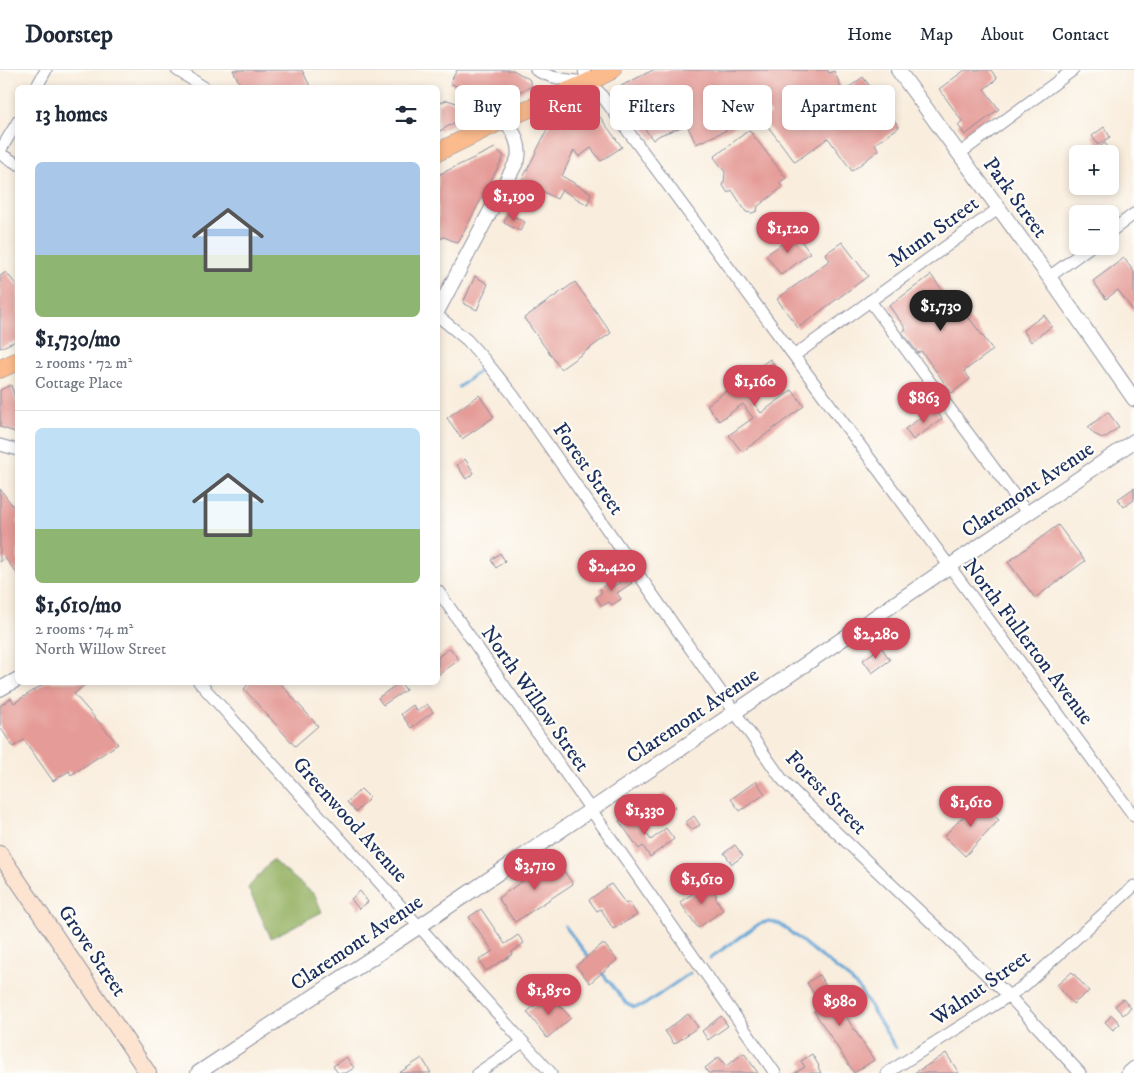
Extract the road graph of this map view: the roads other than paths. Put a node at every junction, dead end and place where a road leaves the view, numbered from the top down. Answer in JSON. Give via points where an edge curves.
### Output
{"nodes":[{"id":1,"x":46,"y":70,"type":"edge"},
{"id":2,"x":177,"y":70,"type":"edge"},
{"id":3,"x":536,"y":70,"type":"edge"},
{"id":4,"x":612,"y":70,"type":"edge"},
{"id":5,"x":898,"y":70,"type":"edge"},
{"id":6,"x":1073,"y":70,"type":"edge"},
{"id":7,"x":586,"y":76,"type":"edge"},
{"id":8,"x":38,"y":85,"type":"edge"},
{"id":9,"x":200,"y":85,"type":"edge"},
{"id":10,"x":520,"y":110,"type":"edge"},
{"id":11,"x":15,"y":126,"type":"edge"},
{"id":12,"x":481,"y":130,"type":"edge"},
{"id":13,"x":512,"y":130,"type":"edge"},
{"id":14,"x":440,"y":151,"type":"edge"},
{"id":15,"x":0,"y":153,"type":"edge"},
{"id":16,"x":959,"y":154,"type":"junction"},
{"id":17,"x":15,"y":162,"type":"edge"},
{"id":18,"x":998,"y":209,"type":"junction"},
{"id":19,"x":1134,"y":214,"type":"edge"},
{"id":20,"x":1119,"y":225,"type":"edge"},
{"id":21,"x":1079,"y":255,"type":"edge"},
{"id":22,"x":1049,"y":277,"type":"junction"},
{"id":23,"x":870,"y":301,"type":"junction"},
{"id":24,"x":440,"y":306,"type":"edge"},
{"id":25,"x":440,"y":318,"type":"edge"},
{"id":26,"x":795,"y":355,"type":"junction"},
{"id":27,"x":15,"y":362,"type":"edge"},
{"id":28,"x":0,"y":369,"type":"edge"},
{"id":29,"x":1134,"y":399,"type":"edge"},
{"id":30,"x":1134,"y":441,"type":"edge"},
{"id":31,"x":0,"y":445,"type":"edge"},
{"id":32,"x":15,"y":449,"type":"edge"},
{"id":33,"x":1028,"y":514,"type":"junction"},
{"id":34,"x":950,"y":568,"type":"junction"},
{"id":35,"x":440,"y":595,"type":"edge"},
{"id":36,"x":15,"y":681,"type":"edge"},
{"id":37,"x":202,"y":685,"type":"edge"},
{"id":38,"x":0,"y":689,"type":"edge"},
{"id":39,"x":735,"y":712,"type":"junction"},
{"id":40,"x":590,"y":810,"type":"junction"},
{"id":41,"x":1134,"y":816,"type":"edge"},
{"id":42,"x":0,"y":854,"type":"edge"},
{"id":43,"x":1134,"y":886,"type":"edge"},
{"id":44,"x":420,"y":926,"type":"junction"},
{"id":45,"x":1009,"y":996,"type":"junction"},
{"id":46,"x":523,"y":1042,"type":"junction"},
{"id":47,"x":1134,"y":1066,"type":"edge"},
{"id":48,"x":148,"y":1073,"type":"edge"},
{"id":49,"x":198,"y":1073,"type":"edge"},
{"id":50,"x":478,"y":1073,"type":"edge"},
{"id":51,"x":551,"y":1073,"type":"edge"},
{"id":52,"x":775,"y":1073,"type":"edge"},
{"id":53,"x":887,"y":1073,"type":"edge"},
{"id":54,"x":1080,"y":1073,"type":"edge"},
{"id":55,"x":1127,"y":1073,"type":"edge"}],
"edges":[{"from":1,"to":8,"type":"street"},
{"from":2,"to":9,"type":"street"},
{"from":3,"to":7,"type":"street","via":[[557,79]]},
{"from":4,"to":7,"type":"main road"},
{"from":5,"to":16,"type":"street","name":"Park Street"},
{"from":6,"to":16,"type":"street"},
{"from":7,"to":10,"type":"main road"},
{"from":7,"to":26,"type":"street","name":"North Fullerton Avenue"},
{"from":11,"to":15,"type":"street"},
{"from":12,"to":14,"type":"main road"},
{"from":13,"to":24,"type":"street","via":[[518,142],[518,159]]},
{"from":15,"to":17,"type":"street"},
{"from":16,"to":18,"type":"street","name":"Park Street"},
{"from":18,"to":22,"type":"street","name":"Park Street"},
{"from":18,"to":23,"type":"street","name":"Munn Street"},
{"from":19,"to":20,"type":"street"},
{"from":21,"to":22,"type":"street"},
{"from":22,"to":29,"type":"street","name":"Park Street"},
{"from":23,"to":26,"type":"street","name":"Munn Street"},
{"from":23,"to":33,"type":"street"},
{"from":25,"to":39,"type":"street","name":"Forest Street","via":[[484,359],[513,395]]},
{"from":26,"to":34,"type":"street","name":"North Fullerton Avenue"},
{"from":27,"to":28,"type":"main road"},
{"from":30,"to":33,"type":"street","name":"Claremont Avenue"},
{"from":31,"to":32,"type":"street"},
{"from":33,"to":34,"type":"street","name":"Claremont Avenue"},
{"from":34,"to":39,"type":"street","name":"Claremont Avenue"},
{"from":34,"to":41,"type":"street","name":"North Fullerton Avenue"},
{"from":35,"to":40,"type":"street","name":"North Willow Street"},
{"from":36,"to":38,"type":"street"},
{"from":37,"to":44,"type":"street","name":"Greenwood Avenue"},
{"from":39,"to":40,"type":"street","name":"Claremont Avenue"},
{"from":39,"to":45,"type":"street","name":"Forest Street","via":[[781,778],[797,795]]},
{"from":40,"to":44,"type":"street","name":"Claremont Avenue"},
{"from":40,"to":52,"type":"street","name":"North Willow Street"},
{"from":42,"to":48,"type":"main road","name":"Grove Street"},
{"from":43,"to":45,"type":"street","name":"Walnut Street"},
{"from":44,"to":46,"type":"street","name":"Greenwood Avenue"},
{"from":44,"to":49,"type":"street","name":"Claremont Avenue"},
{"from":45,"to":53,"type":"street","name":"Walnut Street"},
{"from":45,"to":54,"type":"street","name":"Forest Street"},
{"from":46,"to":50,"type":"street"},
{"from":46,"to":51,"type":"street","name":"Greenwood Avenue"},
{"from":47,"to":55,"type":"street"}]}
